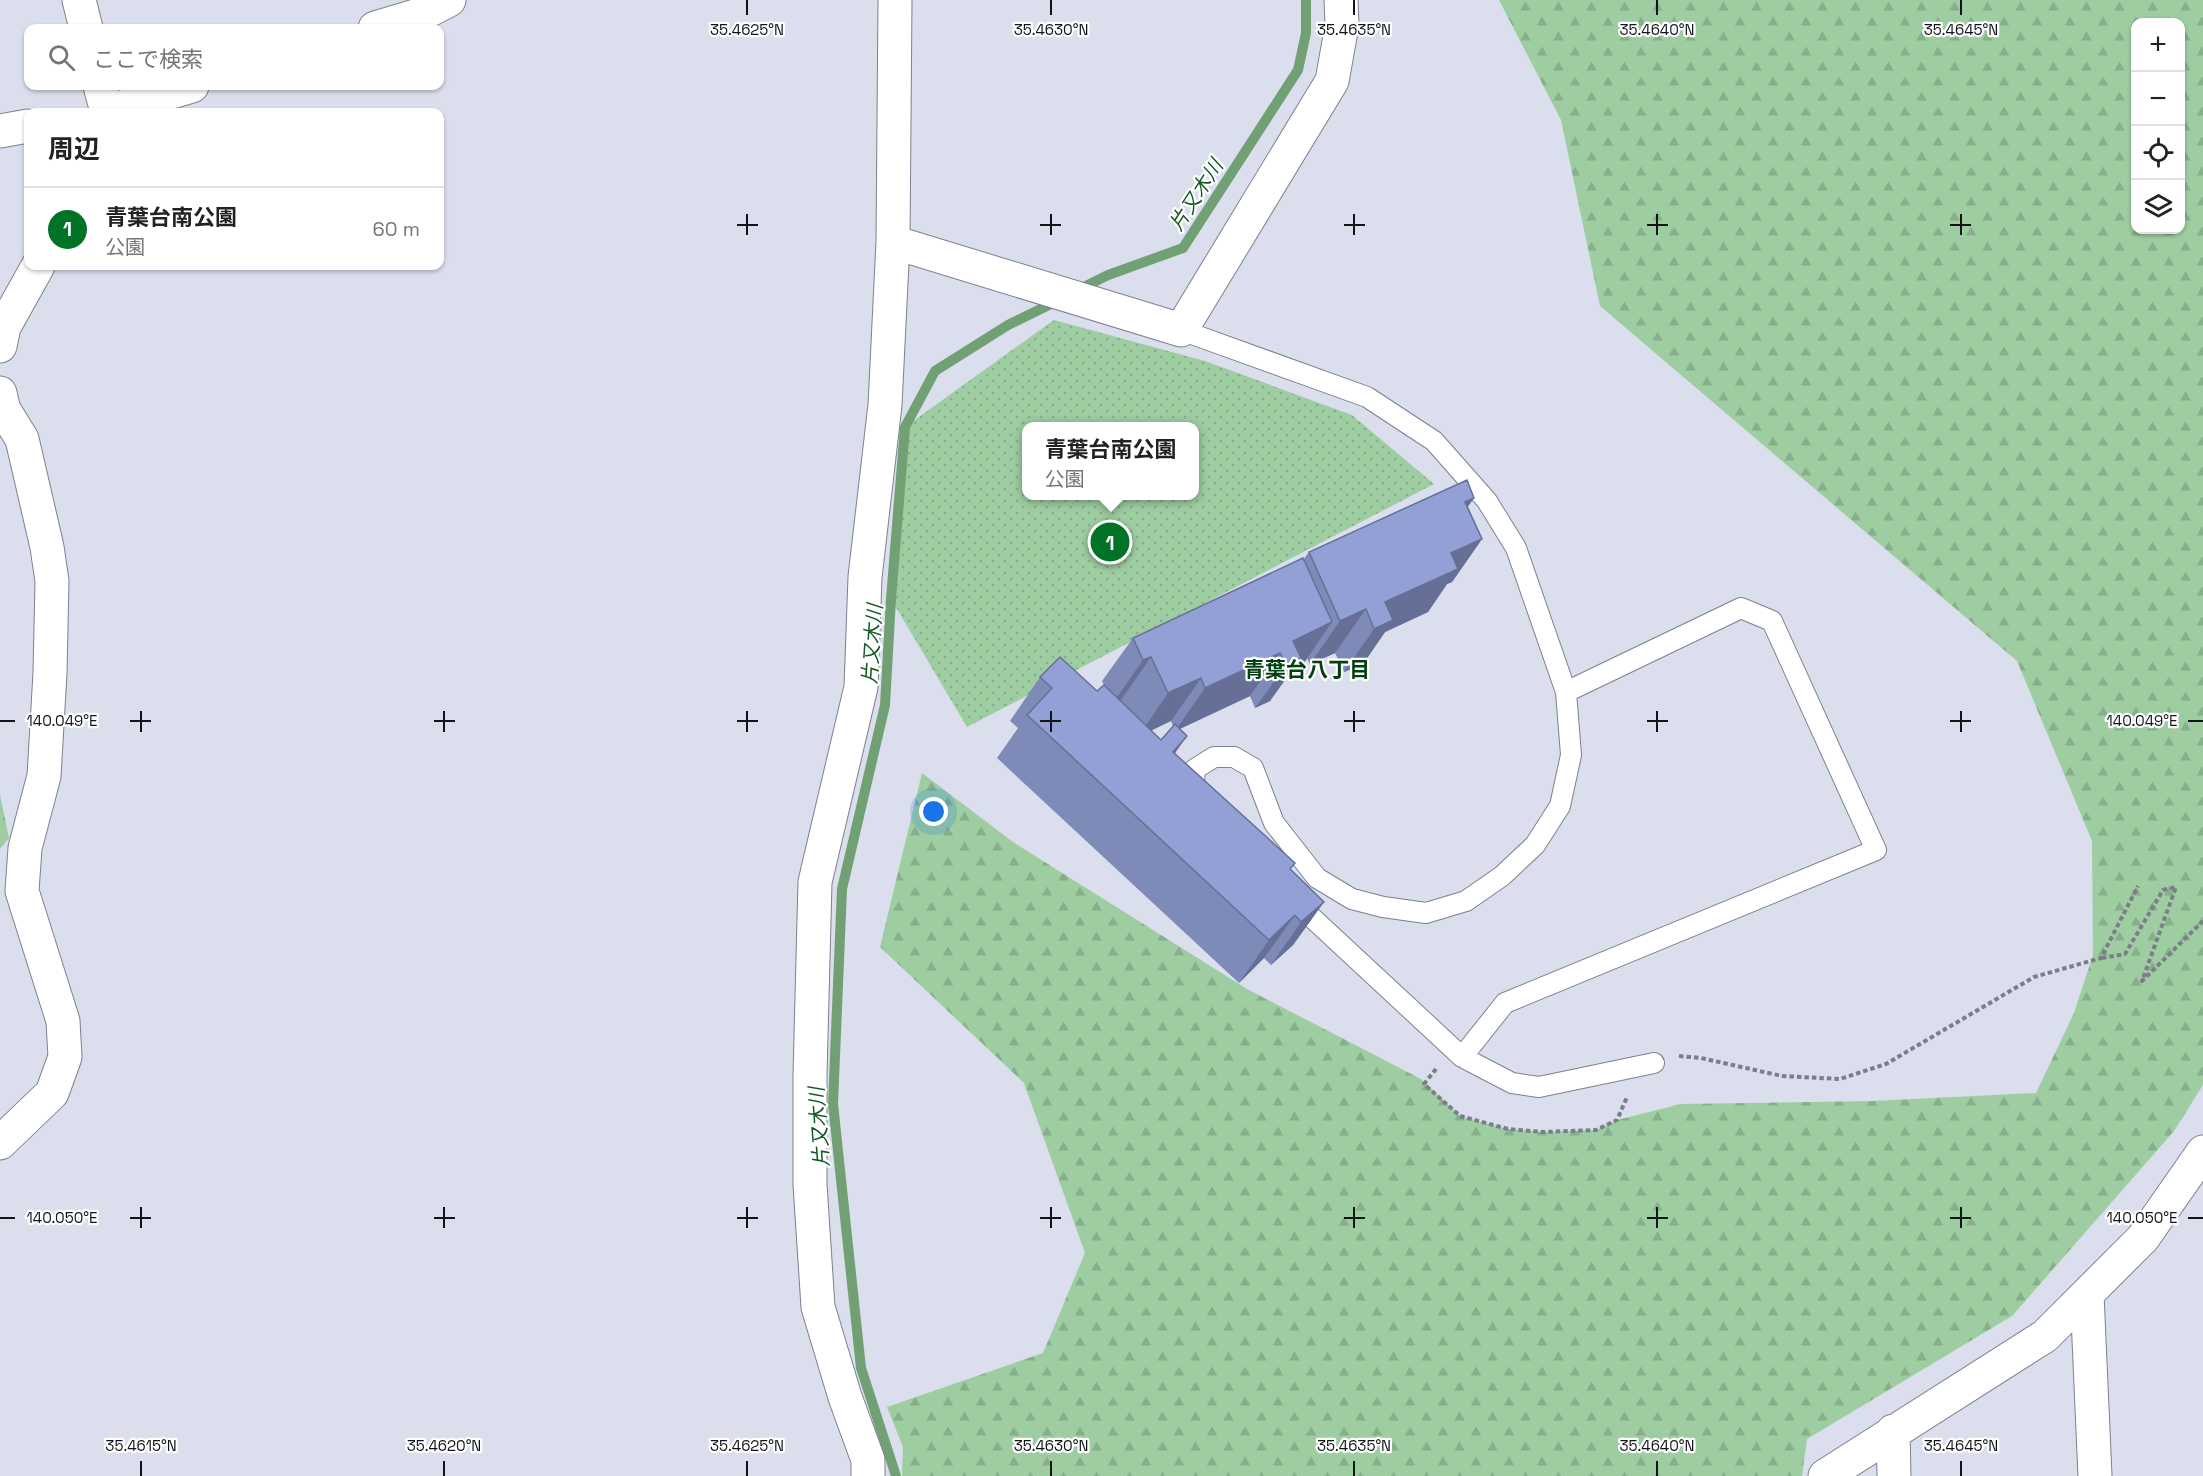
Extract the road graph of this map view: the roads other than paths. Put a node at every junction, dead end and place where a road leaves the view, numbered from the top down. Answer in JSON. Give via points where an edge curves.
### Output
{"nodes":[{"id":1,"x":79,"y":0,"type":"edge"},
{"id":2,"x":449,"y":0,"type":"edge"},
{"id":3,"x":896,"y":0,"type":"edge"},
{"id":4,"x":1341,"y":0,"type":"edge"},
{"id":5,"x":85,"y":24,"type":"edge"},
{"id":6,"x":388,"y":24,"type":"edge"},
{"id":7,"x":101,"y":90,"type":"edge"},
{"id":8,"x":179,"y":90,"type":"edge"},
{"id":9,"x":105,"y":108,"type":"edge"},
{"id":10,"x":119,"y":108,"type":"edge"},
{"id":11,"x":24,"y":127,"type":"edge"},
{"id":12,"x":0,"y":131,"type":"edge"},
{"id":13,"x":893,"y":242,"type":"junction"},
{"id":14,"x":36,"y":270,"type":"edge"},
{"id":15,"x":1181,"y":330,"type":"junction"},
{"id":16,"x":0,"y":346,"type":"edge"},
{"id":17,"x":0,"y":393,"type":"edge"},
{"id":18,"x":1566,"y":692,"type":"junction"},
{"id":19,"x":1201,"y":816,"type":"edge"},
{"id":20,"x":1280,"y":888,"type":"edge"},
{"id":21,"x":1458,"y":1053,"type":"junction"},
{"id":22,"x":1654,"y":1063,"type":"road end"},
{"id":23,"x":0,"y":1143,"type":"edge"},
{"id":24,"x":2203,"y":1152,"type":"edge"},
{"id":25,"x":2087,"y":1294,"type":"junction"},
{"id":26,"x":1893,"y":1431,"type":"junction"},
{"id":27,"x":868,"y":1476,"type":"edge"},
{"id":28,"x":1825,"y":1476,"type":"edge"},
{"id":29,"x":1894,"y":1476,"type":"edge"},
{"id":30,"x":2095,"y":1476,"type":"edge"}],
"edges":[{"from":1,"to":5,"type":"street"},
{"from":2,"to":6,"type":"street","via":[[422,14]]},
{"from":3,"to":13,"type":"street"},
{"from":4,"to":15,"type":"street","via":[[1342,25],[1332,81]]},
{"from":7,"to":9,"type":"street"},
{"from":8,"to":10,"type":"street"},
{"from":11,"to":12,"type":"street"},
{"from":13,"to":15,"type":"street"},
{"from":13,"to":27,"type":"street","via":[[885,405],[865,577],[861,687],[815,882],[810,1075],[810,1184],[818,1307],[844,1397],[868,1460]]},
{"from":14,"to":16,"type":"street","via":[[4,327]]},
{"from":15,"to":18,"type":"lane","via":[[1368,397],[1434,441],[1487,501],[1515,548]]},
{"from":17,"to":23,"type":"street","via":[[4,410],[22,439],[52,581],[44,776],[26,848],[22,891],[63,1022],[65,1057],[52,1093]]},
{"from":18,"to":19,"type":"lane","via":[[1571,755],[1560,806],[1535,845],[1502,876],[1466,901],[1426,913],[1383,907],[1352,899],[1317,878],[1274,824],[1253,768],[1234,757],[1214,757],[1195,769],[1193,793]]},
{"from":18,"to":21,"type":"lane","via":[[1741,608],[1772,621],[1876,850],[1505,1003]]},
{"from":20,"to":21,"type":"lane"},
{"from":21,"to":22,"type":"lane","via":[[1512,1083],[1539,1087]]},
{"from":24,"to":25,"type":"street","via":[[2143,1238]]},
{"from":25,"to":26,"type":"street","via":[[2045,1336]]},
{"from":25,"to":30,"type":"street"},
{"from":26,"to":28,"type":"street"},
{"from":26,"to":29,"type":"street"}]}
